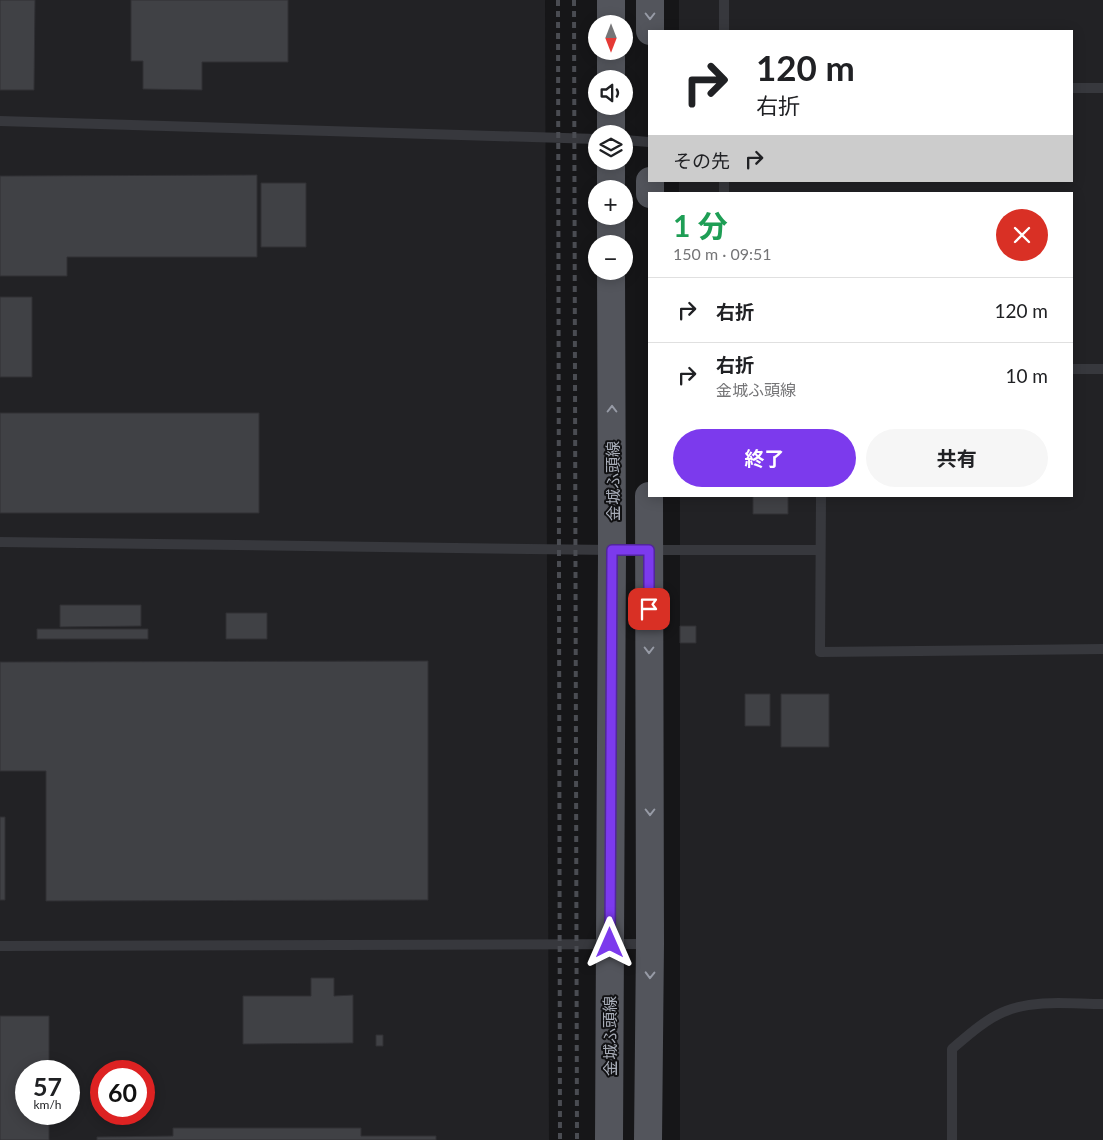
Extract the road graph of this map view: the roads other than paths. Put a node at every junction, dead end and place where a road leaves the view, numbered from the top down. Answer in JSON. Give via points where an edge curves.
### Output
{"nodes":[{"id":1,"x":610,"y":0,"type":"edge"},
{"id":2,"x":650,"y":0,"type":"edge"},
{"id":3,"x":724,"y":0,"type":"edge"},
{"id":4,"x":611,"y":15,"type":"edge"},
{"id":5,"x":650,"y":30,"type":"edge"},
{"id":6,"x":724,"y":30,"type":"edge"},
{"id":7,"x":1073,"y":88,"type":"edge"},
{"id":8,"x":1103,"y":88,"type":"edge"},
{"id":9,"x":0,"y":121,"type":"edge"},
{"id":10,"x":588,"y":139,"type":"edge"},
{"id":11,"x":633,"y":141,"type":"edge"},
{"id":12,"x":648,"y":142,"type":"edge"},
{"id":13,"x":611,"y":280,"type":"edge"},
{"id":14,"x":1073,"y":369,"type":"edge"},
{"id":15,"x":1103,"y":369,"type":"edge"},
{"id":16,"x":649,"y":497,"type":"edge"},
{"id":17,"x":820,"y":497,"type":"edge"},
{"id":18,"x":0,"y":542,"type":"edge"},
{"id":19,"x":612,"y":550,"type":"junction"},
{"id":20,"x":649,"y":550,"type":"junction"},
{"id":21,"x":820,"y":550,"type":"junction"},
{"id":22,"x":1103,"y":648,"type":"edge"},
{"id":23,"x":610,"y":943,"type":"junction"},
{"id":24,"x":650,"y":944,"type":"junction"},
{"id":25,"x":0,"y":946,"type":"edge"},
{"id":26,"x":1103,"y":1004,"type":"edge"},
{"id":27,"x":608,"y":1140,"type":"edge"},
{"id":28,"x":648,"y":1140,"type":"edge"},
{"id":29,"x":952,"y":1140,"type":"edge"}],
"edges":[{"from":1,"to":4,"type":"main road"},
{"from":2,"to":5,"type":"main road","one_way":true},
{"from":3,"to":6,"type":"lane"},
{"from":7,"to":8,"type":"lane"},
{"from":9,"to":10,"type":"lane"},
{"from":11,"to":12,"type":"lane"},
{"from":19,"to":13,"type":"main road","name":"金城ふ頭線","one_way":true},
{"from":14,"to":15,"type":"lane"},
{"from":16,"to":20,"type":"main road"},
{"from":17,"to":21,"type":"lane"},
{"from":18,"to":19,"type":"lane"},
{"from":19,"to":20,"type":"lane"},
{"from":19,"to":23,"type":"main road","name":"金城ふ頭線"},
{"from":20,"to":21,"type":"lane"},
{"from":20,"to":24,"type":"main road","one_way":true},
{"from":21,"to":22,"type":"lane","via":[[820,652]]},
{"from":23,"to":24,"type":"lane"},
{"from":23,"to":25,"type":"lane"},
{"from":23,"to":27,"type":"main road","name":"金城ふ頭線"},
{"from":24,"to":28,"type":"main road","one_way":true},
{"from":26,"to":29,"type":"lane","via":[[1021,1006],[987,1022],[952,1049]]}]}
